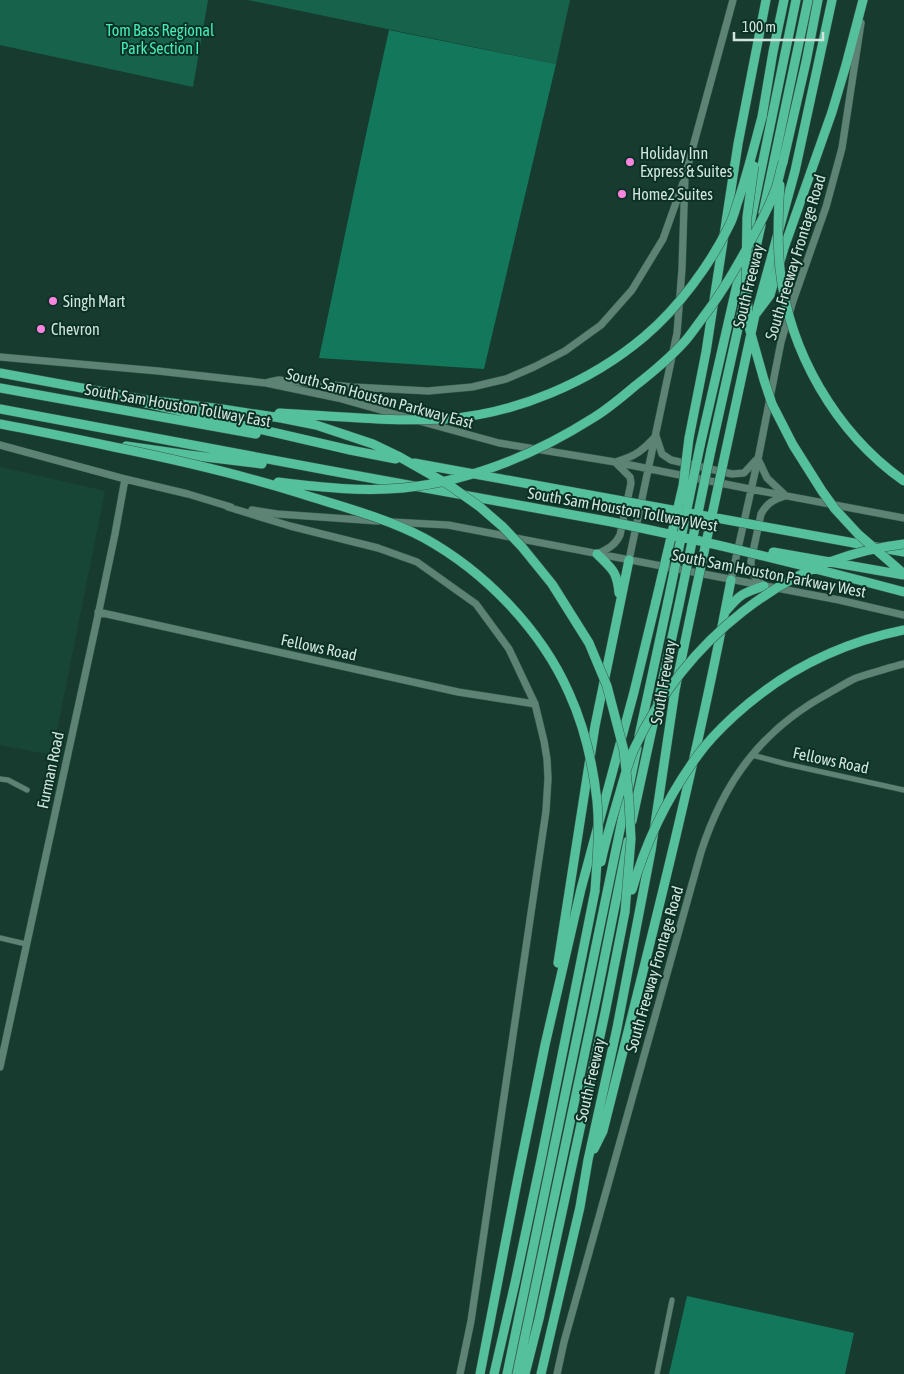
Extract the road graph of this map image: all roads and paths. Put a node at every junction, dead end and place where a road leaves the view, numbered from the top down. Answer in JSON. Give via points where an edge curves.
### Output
{"nodes":[{"id":1,"x":733,"y":0,"type":"edge"},
{"id":2,"x":762,"y":0,"type":"edge"},
{"id":3,"x":766,"y":0,"type":"edge"},
{"id":4,"x":784,"y":0,"type":"edge"},
{"id":5,"x":796,"y":0,"type":"edge"},
{"id":6,"x":808,"y":0,"type":"edge"},
{"id":7,"x":818,"y":0,"type":"edge"},
{"id":8,"x":832,"y":0,"type":"edge"},
{"id":9,"x":863,"y":0,"type":"edge"},
{"id":10,"x":760,"y":27,"type":"junction"},
{"id":11,"x":762,"y":117,"type":"junction"},
{"id":12,"x":783,"y":162,"type":"junction"},
{"id":13,"x":685,"y":176,"type":"junction"},
{"id":14,"x":755,"y":315,"type":"junction"},
{"id":15,"x":0,"y":358,"type":"edge"},
{"id":16,"x":0,"y":372,"type":"edge"},
{"id":17,"x":266,"y":383,"type":"junction"},
{"id":18,"x":0,"y":388,"type":"edge"},
{"id":19,"x":0,"y":408,"type":"edge"},
{"id":20,"x":222,"y":409,"type":"junction"},
{"id":21,"x":0,"y":425,"type":"edge"},
{"id":22,"x":656,"y":436,"type":"junction"},
{"id":23,"x":0,"y":445,"type":"edge"},
{"id":24,"x":350,"y":450,"type":"junction"},
{"id":25,"x":758,"y":459,"type":"junction"},
{"id":26,"x":615,"y":462,"type":"junction"},
{"id":27,"x":649,"y":469,"type":"junction"},
{"id":28,"x":336,"y":472,"type":"junction"},
{"id":29,"x":125,"y":478,"type":"junction"},
{"id":30,"x":258,"y":480,"type":"junction"},
{"id":31,"x":904,"y":481,"type":"edge"},
{"id":32,"x":750,"y":489,"type":"junction"},
{"id":33,"x":785,"y":496,"type":"junction"},
{"id":34,"x":228,"y":507,"type":"junction"},
{"id":35,"x":904,"y":518,"type":"edge"},
{"id":36,"x":612,"y":522,"type":"junction"},
{"id":37,"x":904,"y":544,"type":"edge"},
{"id":38,"x":904,"y":550,"type":"edge"},
{"id":39,"x":596,"y":554,"type":"junction"},
{"id":40,"x":629,"y":560,"type":"junction"},
{"id":41,"x":904,"y":574,"type":"edge"},
{"id":42,"x":731,"y":580,"type":"junction"},
{"id":43,"x":764,"y":586,"type":"junction"},
{"id":44,"x":904,"y":592,"type":"edge"},
{"id":45,"x":620,"y":604,"type":"junction"},
{"id":46,"x":98,"y":612,"type":"junction"},
{"id":47,"x":725,"y":613,"type":"junction"},
{"id":48,"x":904,"y":615,"type":"edge"},
{"id":49,"x":904,"y":630,"type":"edge"},
{"id":50,"x":904,"y":664,"type":"edge"},
{"id":51,"x":535,"y":704,"type":"junction"},
{"id":52,"x":752,"y":756,"type":"junction"},
{"id":53,"x":0,"y":779,"type":"edge"},
{"id":54,"x":27,"y":790,"type":"dead end"},
{"id":55,"x":904,"y":790,"type":"edge"},
{"id":56,"x":595,"y":891,"type":"junction"},
{"id":57,"x":625,"y":912,"type":"junction"},
{"id":58,"x":0,"y":938,"type":"edge"},
{"id":59,"x":26,"y":944,"type":"junction"},
{"id":60,"x":545,"y":1045,"type":"junction"},
{"id":61,"x":0,"y":1066,"type":"edge"},
{"id":62,"x":588,"y":1160,"type":"junction"},
{"id":63,"x":515,"y":1283,"type":"junction"},
{"id":64,"x":672,"y":1300,"type":"dead end"},
{"id":65,"x":460,"y":1374,"type":"edge"},
{"id":66,"x":480,"y":1374,"type":"edge"},
{"id":67,"x":494,"y":1374,"type":"edge"},
{"id":68,"x":499,"y":1374,"type":"edge"},
{"id":69,"x":507,"y":1374,"type":"edge"},
{"id":70,"x":517,"y":1374,"type":"edge"},
{"id":71,"x":525,"y":1374,"type":"edge"},
{"id":72,"x":541,"y":1374,"type":"edge"},
{"id":73,"x":557,"y":1374,"type":"edge"},
{"id":74,"x":657,"y":1374,"type":"edge"}],
"edges":[{"from":1,"to":13,"type":"main road"},
{"from":2,"to":10,"type":"highway"},
{"from":3,"to":10,"type":"highway","name":"South Freeway"},
{"from":4,"to":11,"type":"highway"},
{"from":5,"to":69,"type":"highway","bridge":true},
{"from":6,"to":70,"type":"highway","bridge":true},
{"from":7,"to":12,"type":"highway"},
{"from":8,"to":14,"type":"highway","name":"South Freeway","via":[[795,171]]},
{"from":9,"to":14,"type":"highway","via":[[832,112],[770,295]]},
{"from":9,"to":25,"type":"main road","name":"South Freeway Frontage Road","via":[[842,148],[781,342]]},
{"from":10,"to":60,"type":"highway","name":"South Freeway","bridge":true,"via":[[683,486]]},
{"from":11,"to":20,"type":"highway","bridge":true,"via":[[744,185],[730,224],[716,250],[684,296],[644,337],[606,365],[554,392],[500,410],[446,419],[386,420]]},
{"from":11,"to":41,"type":"highway","bridge":true,"via":[[747,217],[746,277],[750,327],[764,380],[793,445],[822,492],[858,534]]},
{"from":12,"to":30,"type":"highway","bridge":true,"via":[[765,213],[725,288],[686,340],[594,418],[530,452],[470,476],[405,488],[327,488]]},
{"from":12,"to":31,"type":"highway","bridge":true,"via":[[778,203],[778,248],[794,331],[816,381],[845,425],[877,459]]},
{"from":13,"to":17,"type":"main road","via":[[663,239],[632,290],[601,325],[565,351],[534,367],[506,379],[428,392],[279,380]]},
{"from":13,"to":22,"type":"main road","via":[[678,333]]},
{"from":14,"to":62,"type":"highway","name":"South Freeway","bridge":true,"via":[[675,690],[651,851],[618,1028]]},
{"from":15,"to":17,"type":"main road","name":"South Sam Houston Parkway East"},
{"from":16,"to":20,"type":"highway","bridge":true,"via":[[147,400]]},
{"from":16,"to":24,"type":"highway"},
{"from":17,"to":26,"type":"main road","name":"South Sam Houston Parkway East","via":[[338,398],[499,443]]},
{"from":18,"to":24,"type":"highway","name":"South Sam Houston Tollway East"},
{"from":19,"to":28,"type":"highway"},
{"from":20,"to":57,"type":"highway","bridge":true,"via":[[316,425],[398,456],[480,507],[522,547],[552,584],[589,643],[607,686],[624,751],[631,839]]},
{"from":21,"to":28,"type":"highway","via":[[189,455]]},
{"from":21,"to":30,"type":"highway","bridge":true},
{"from":22,"to":25,"type":"main road","via":[[662,454],[670,460],[732,474],[744,473]]},
{"from":22,"to":26,"type":"main road","via":[[640,453]]},
{"from":22,"to":27,"type":"main road"},
{"from":23,"to":29,"type":"main road"},
{"from":24,"to":38,"type":"highway","name":"South Sam Houston Tollway West","bridge":true},
{"from":25,"to":32,"type":"main road","name":"South Freeway Frontage Road"},
{"from":25,"to":33,"type":"main road","via":[[767,478]]},
{"from":26,"to":27,"type":"main road","name":"South Sam Houston Parkway East"},
{"from":26,"to":39,"type":"main road","via":[[630,477],[631,483],[620,535],[607,550]]},
{"from":27,"to":32,"type":"main road","name":"South Sam Houston Parkway East"},
{"from":27,"to":40,"type":"main road"},
{"from":28,"to":36,"type":"highway","name":"South Sam Houston Tollway West","bridge":true},
{"from":29,"to":34,"type":"main road"},
{"from":29,"to":46,"type":"main road","name":"Furman Road"},
{"from":30,"to":56,"type":"highway","bridge":true,"via":[[361,513],[422,538],[480,577],[531,630],[569,692],[585,737],[597,802]]},
{"from":32,"to":33,"type":"main road"},
{"from":32,"to":42,"type":"main road","name":"South Freeway Frontage Road"},
{"from":33,"to":35,"type":"main road"},
{"from":33,"to":43,"type":"main road","via":[[770,501],[761,514],[751,569],[753,576]]},
{"from":34,"to":39,"type":"main road","via":[[277,514],[448,526]]},
{"from":34,"to":51,"type":"main road","via":[[378,548],[417,562],[476,604],[509,649]]},
{"from":36,"to":41,"type":"highway","name":"South Sam Houston Tollway West","bridge":true},
{"from":36,"to":44,"type":"highway","bridge":true,"via":[[770,556]]},
{"from":37,"to":56,"type":"highway","bridge":true,"via":[[858,552],[807,571],[757,600],[705,646],[670,689],[634,750],[607,834]]},
{"from":39,"to":40,"type":"main road"},
{"from":39,"to":45,"type":"highway","via":[[617,579]]},
{"from":40,"to":42,"type":"main road","name":"South Sam Houston Parkway West"},
{"from":40,"to":45,"type":"highway"},
{"from":42,"to":43,"type":"main road","name":"South Sam Houston Parkway West"},
{"from":42,"to":47,"type":"highway"},
{"from":43,"to":47,"type":"highway","via":[[740,596]]},
{"from":43,"to":48,"type":"main road","name":"South Sam Houston Parkway West"},
{"from":45,"to":60,"type":"highway","via":[[595,726]]},
{"from":46,"to":51,"type":"main road","name":"Fellows Road","via":[[458,692]]},
{"from":46,"to":59,"type":"main road","name":"Furman Road"},
{"from":47,"to":62,"type":"highway","via":[[661,903],[604,1131]]},
{"from":49,"to":57,"type":"highway","bridge":true,"via":[[859,642],[808,664],[767,689],[726,723],[698,754],[666,805],[648,842]]},
{"from":50,"to":52,"type":"main road","name":"South Freeway Frontage Road","via":[[854,679],[808,704],[765,739]]},
{"from":51,"to":65,"type":"main road","via":[[547,759],[546,812],[471,1321]]},
{"from":52,"to":55,"type":"street","name":"Fellows Road"},
{"from":52,"to":73,"type":"main road","name":"South Freeway Frontage Road","via":[[723,797],[705,838]]},
{"from":53,"to":54,"type":"street"},
{"from":56,"to":63,"type":"highway"},
{"from":57,"to":71,"type":"highway"},
{"from":58,"to":59,"type":"street"},
{"from":59,"to":61,"type":"main road","name":"Furman Road"},
{"from":60,"to":66,"type":"highway","name":"South Freeway"},
{"from":62,"to":72,"type":"highway","name":"South Freeway"},
{"from":63,"to":67,"type":"highway"},
{"from":63,"to":68,"type":"highway"},
{"from":64,"to":74,"type":"street"}]}
